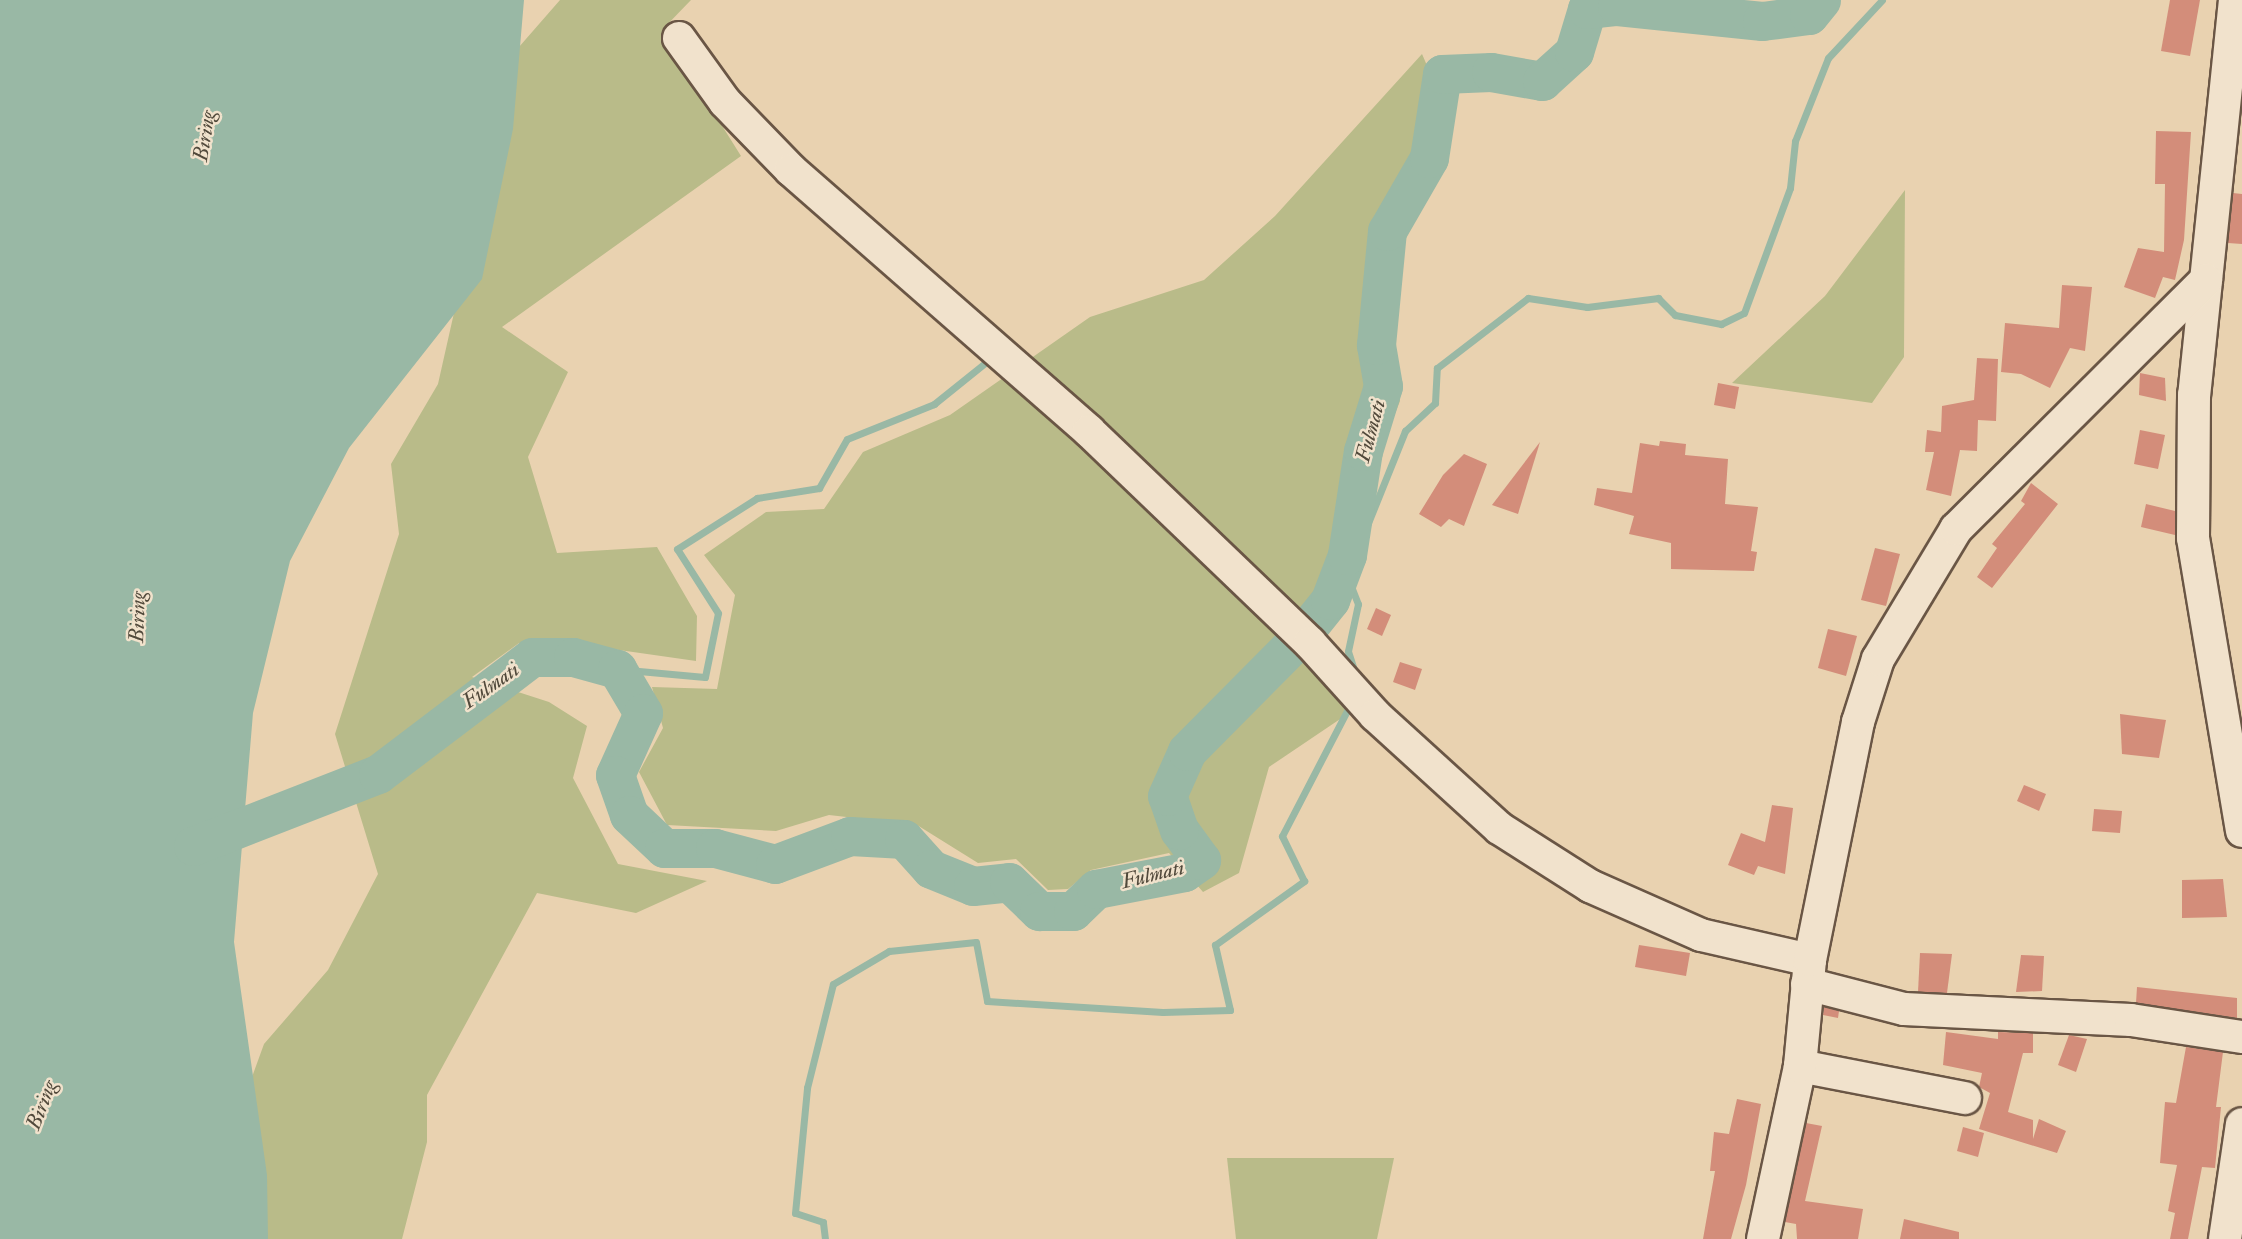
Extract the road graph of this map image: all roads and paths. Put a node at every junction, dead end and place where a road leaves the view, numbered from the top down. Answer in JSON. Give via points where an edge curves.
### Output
{"nodes":[{"id":1,"x":2237,"y":16,"type":"edge"},
{"id":2,"x":680,"y":38,"type":"dead end"},
{"id":3,"x":2206,"y":280,"type":"junction"},
{"id":4,"x":2242,"y":831,"type":"edge"},
{"id":5,"x":1809,"y":972,"type":"junction"},
{"id":6,"x":2242,"y":1037,"type":"edge"},
{"id":7,"x":1800,"y":1066,"type":"junction"},
{"id":8,"x":1965,"y":1098,"type":"dead end"},
{"id":9,"x":2242,"y":1124,"type":"edge"},
{"id":10,"x":2233,"y":1220,"type":"edge"},
{"id":11,"x":1763,"y":1239,"type":"edge"}],
"edges":[{"from":1,"to":3,"type":"street"},
{"from":2,"to":5,"type":"street","via":[[725,102],[792,170],[1089,431],[1499,828],[1590,886],[1701,935]]},
{"from":3,"to":4,"type":"street","via":[[2194,395],[2193,538]]},
{"from":3,"to":5,"type":"street","via":[[1956,529],[1878,659],[1858,722]]},
{"from":5,"to":6,"type":"street","via":[[1904,1009],[2131,1020]]},
{"from":5,"to":7,"type":"street"},
{"from":7,"to":8,"type":"street"},
{"from":7,"to":11,"type":"street"},
{"from":9,"to":10,"type":"street"}]}
